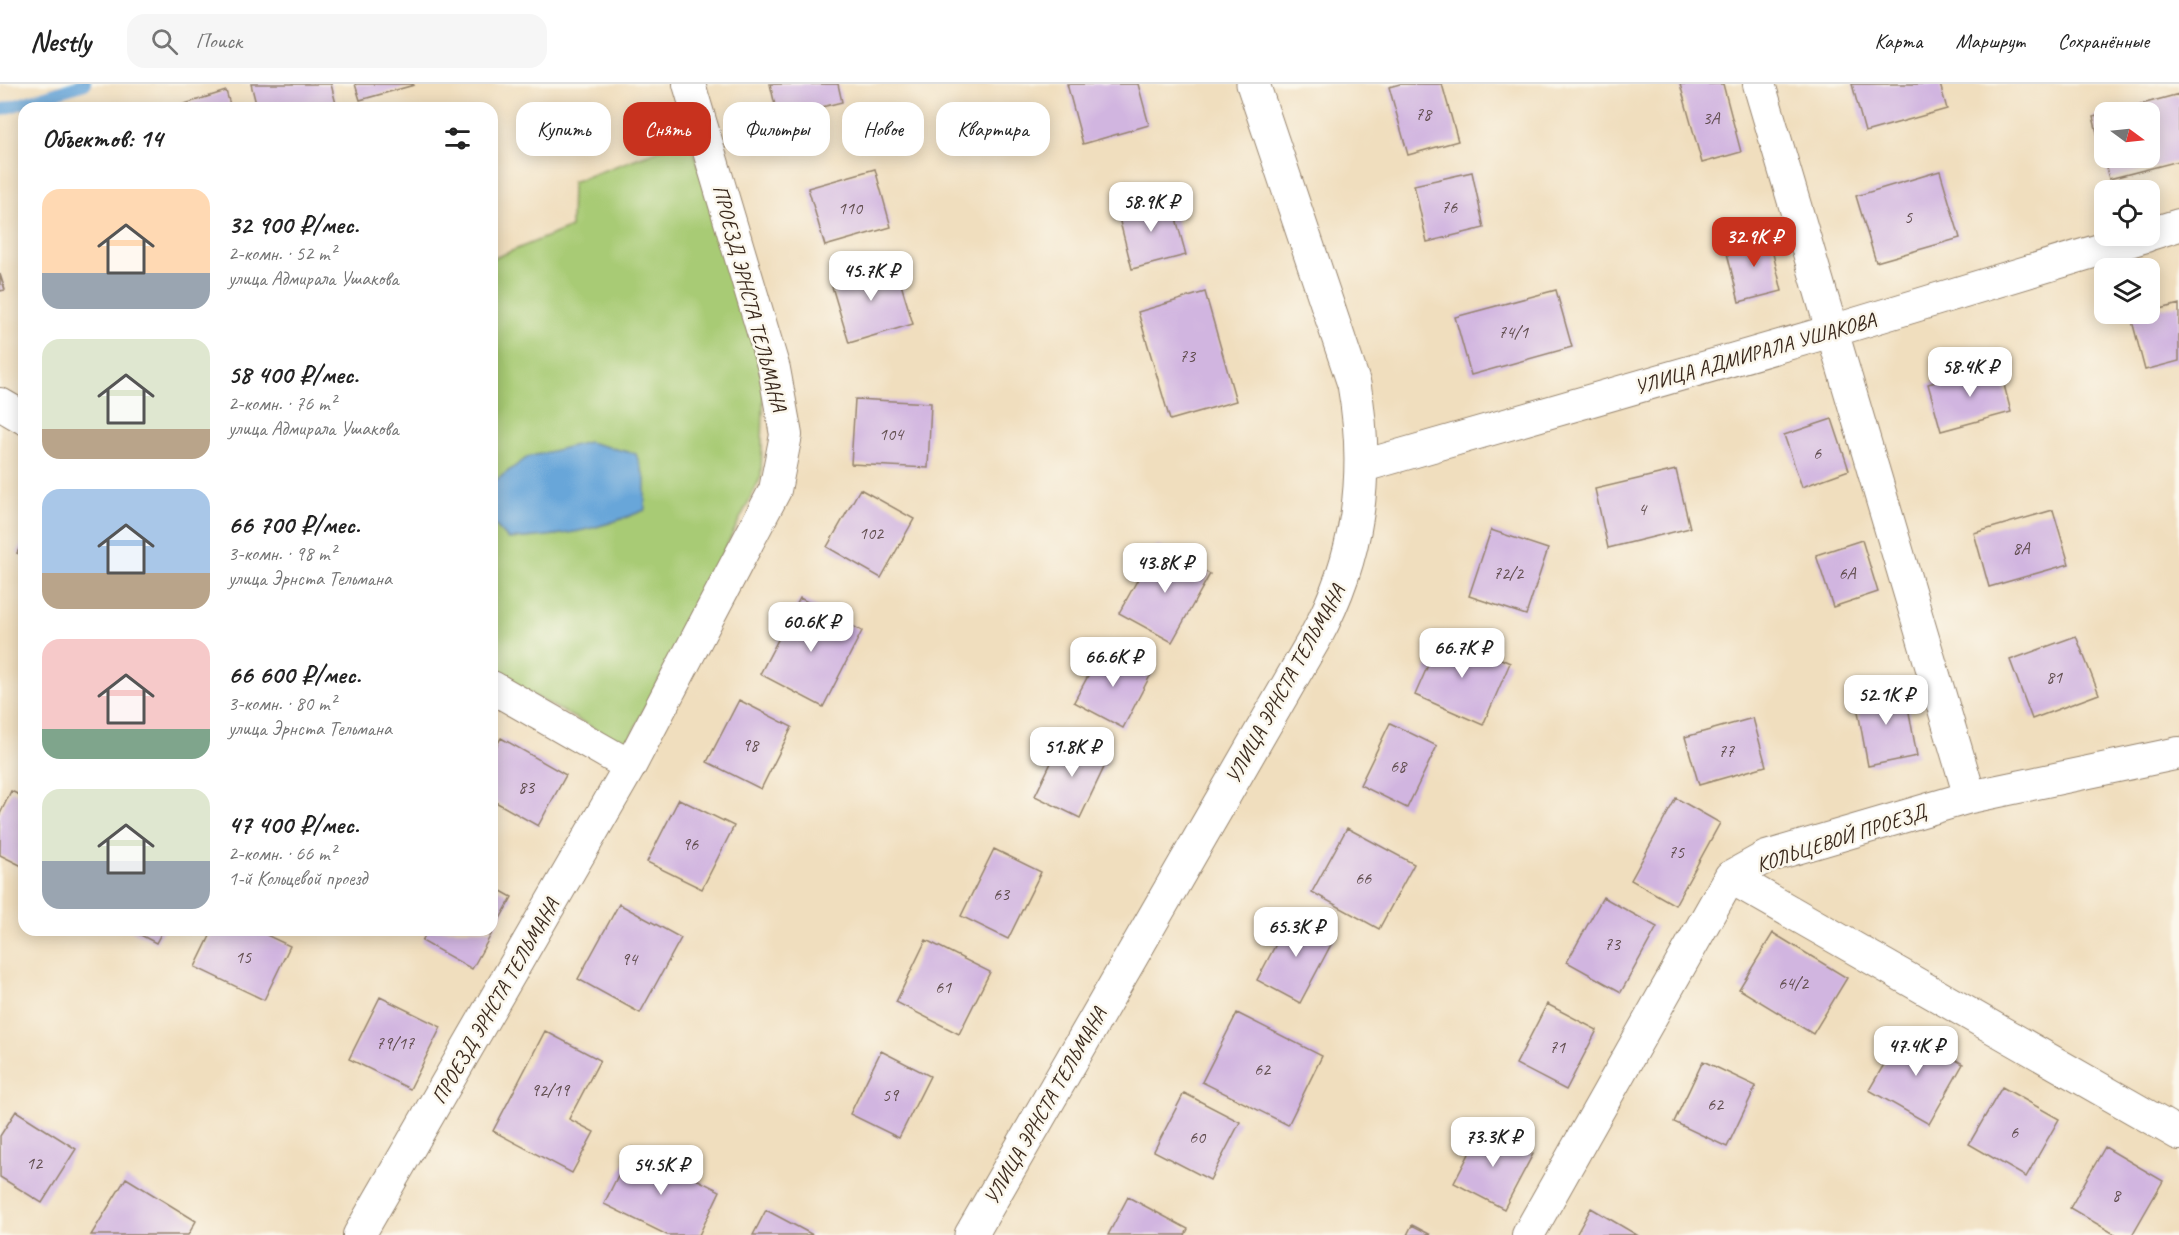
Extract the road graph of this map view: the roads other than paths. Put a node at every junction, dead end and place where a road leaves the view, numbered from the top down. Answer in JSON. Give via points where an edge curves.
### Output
{"nodes":[{"id":1,"x":689,"y":84,"type":"edge"},
{"id":2,"x":1253,"y":84,"type":"edge"},
{"id":3,"x":1759,"y":84,"type":"edge"},
{"id":4,"x":2179,"y":225,"type":"edge"},
{"id":5,"x":2160,"y":231,"type":"edge"},
{"id":6,"x":2112,"y":246,"type":"edge"},
{"id":7,"x":1832,"y":331,"type":"junction"},
{"id":8,"x":0,"y":405,"type":"edge"},
{"id":9,"x":18,"y":415,"type":"edge"},
{"id":10,"x":1363,"y":466,"type":"junction"},
{"id":11,"x":498,"y":690,"type":"edge"},
{"id":12,"x":2179,"y":753,"type":"edge"},
{"id":13,"x":630,"y":766,"type":"junction"},
{"id":14,"x":1970,"y":797,"type":"junction"},
{"id":15,"x":1730,"y":877,"type":"junction"},
{"id":16,"x":2179,"y":1134,"type":"edge"},
{"id":17,"x":359,"y":1235,"type":"edge"},
{"id":18,"x":971,"y":1235,"type":"edge"},
{"id":19,"x":1528,"y":1235,"type":"edge"}],
"edges":[{"from":1,"to":13,"type":"street","name":"ПРОЕЗД ЭРНСТА ТЕЛЬМАНА","via":[[774,369],[786,435],[775,490]]},
{"from":2,"to":10,"type":"main road","name":"УЛИЦА ЭРНСТА ТЕЛЬМАНА","via":[[1350,370],[1361,425]]},
{"from":3,"to":7,"type":"street"},
{"from":4,"to":5,"type":"street","name":"УЛИЦА АДМИРАЛА УШАКОВА"},
{"from":6,"to":7,"type":"street","name":"УЛИЦА АДМИРАЛА УШАКОВА"},
{"from":7,"to":10,"type":"street","name":"УЛИЦА АДМИРАЛА УШАКОВА"},
{"from":7,"to":14,"type":"street"},
{"from":8,"to":9,"type":"street"},
{"from":10,"to":18,"type":"main road","name":"УЛИЦА ЭРНСТА ТЕЛЬМАНА","via":[[1352,547],[1323,623]]},
{"from":11,"to":13,"type":"street"},
{"from":12,"to":14,"type":"street","name":"КОЛЬЦЕВОЙ ПРОЕЗД"},
{"from":13,"to":17,"type":"street","name":"ПРОЕЗД ЭРНСТА ТЕЛЬМАНА"},
{"from":14,"to":15,"type":"street","name":"КОЛЬЦЕВОЙ ПРОЕЗД","via":[[1766,857]]},
{"from":15,"to":16,"type":"street"},
{"from":15,"to":19,"type":"street","name":"КОЛЬЦЕВОЙ ПРОЕЗД"}]}
